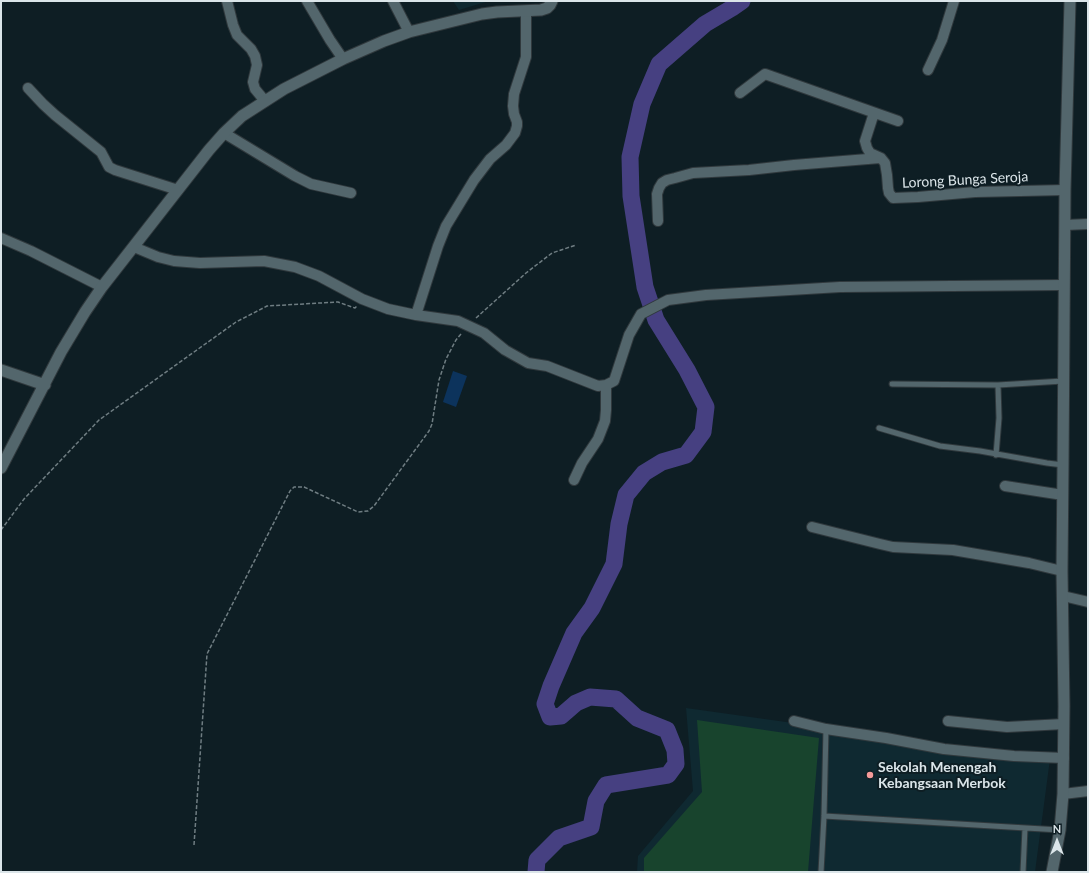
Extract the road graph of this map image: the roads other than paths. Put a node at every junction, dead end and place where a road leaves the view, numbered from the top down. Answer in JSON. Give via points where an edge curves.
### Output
{"nodes":[{"id":1,"x":227,"y":1,"type":"edge"},
{"id":2,"x":307,"y":1,"type":"edge"},
{"id":3,"x":394,"y":1,"type":"edge"},
{"id":4,"x":552,"y":1,"type":"edge"},
{"id":5,"x":954,"y":1,"type":"edge"},
{"id":6,"x":1070,"y":1,"type":"edge"},
{"id":7,"x":526,"y":11,"type":"junction"},
{"id":8,"x":409,"y":32,"type":"junction"},
{"id":9,"x":343,"y":59,"type":"junction"},
{"id":10,"x":928,"y":70,"type":"dead end"},
{"id":11,"x":28,"y":88,"type":"dead end"},
{"id":12,"x":740,"y":93,"type":"dead end"},
{"id":13,"x":265,"y":100,"type":"junction"},
{"id":14,"x":874,"y":113,"type":"junction"},
{"id":15,"x":898,"y":121,"type":"dead end"},
{"id":16,"x":224,"y":133,"type":"junction"},
{"id":17,"x":881,"y":158,"type":"junction"},
{"id":18,"x":178,"y":190,"type":"junction"},
{"id":19,"x":1065,"y":190,"type":"junction"},
{"id":20,"x":351,"y":193,"type":"dead end"},
{"id":21,"x":658,"y":221,"type":"dead end"},
{"id":22,"x":1088,"y":224,"type":"edge"},
{"id":23,"x":1065,"y":225,"type":"junction"},
{"id":24,"x":1,"y":238,"type":"edge"},
{"id":25,"x":134,"y":247,"type":"junction"},
{"id":26,"x":1064,"y":285,"type":"junction"},
{"id":27,"x":102,"y":287,"type":"junction"},
{"id":28,"x":416,"y":315,"type":"junction"},
{"id":29,"x":1,"y":370,"type":"edge"},
{"id":30,"x":1064,"y":381,"type":"junction"},
{"id":31,"x":892,"y":384,"type":"dead end"},
{"id":32,"x":45,"y":385,"type":"junction"},
{"id":33,"x":606,"y":385,"type":"junction"},
{"id":34,"x":998,"y":385,"type":"junction"},
{"id":35,"x":879,"y":428,"type":"dead end"},
{"id":36,"x":996,"y":455,"type":"junction"},
{"id":37,"x":1062,"y":465,"type":"junction"},
{"id":38,"x":1,"y":468,"type":"edge"},
{"id":39,"x":574,"y":480,"type":"dead end"},
{"id":40,"x":1005,"y":486,"type":"dead end"},
{"id":41,"x":1062,"y":495,"type":"junction"},
{"id":42,"x":812,"y":527,"type":"dead end"},
{"id":43,"x":1062,"y":571,"type":"junction"},
{"id":44,"x":1063,"y":596,"type":"junction"},
{"id":45,"x":1088,"y":602,"type":"edge"},
{"id":46,"x":794,"y":721,"type":"dead end"},
{"id":47,"x":948,"y":721,"type":"dead end"},
{"id":48,"x":1064,"y":724,"type":"junction"},
{"id":49,"x":826,"y":729,"type":"junction"},
{"id":50,"x":1064,"y":758,"type":"junction"},
{"id":51,"x":1088,"y":791,"type":"edge"},
{"id":52,"x":1063,"y":794,"type":"junction"},
{"id":53,"x":824,"y":816,"type":"junction"},
{"id":54,"x":1026,"y":828,"type":"junction"},
{"id":55,"x":1060,"y":830,"type":"junction"},
{"id":56,"x":821,"y":872,"type":"edge"},
{"id":57,"x":1023,"y":872,"type":"edge"},
{"id":58,"x":1052,"y":872,"type":"edge"}],
"edges":[{"from":1,"to":13,"type":"street","via":[[237,35],[251,48],[255,56],[253,82]]},
{"from":2,"to":9,"type":"street"},
{"from":3,"to":8,"type":"street"},
{"from":4,"to":7,"type":"street","via":[[547,8]]},
{"from":5,"to":10,"type":"street","via":[[942,40]]},
{"from":6,"to":19,"type":"street"},
{"from":7,"to":8,"type":"street","via":[[482,14]]},
{"from":7,"to":28,"type":"street","via":[[526,57],[514,94],[513,106],[517,122],[515,133],[474,180],[446,226]]},
{"from":8,"to":9,"type":"street"},
{"from":9,"to":13,"type":"street"},
{"from":11,"to":18,"type":"street","via":[[55,115],[101,152],[109,167]]},
{"from":12,"to":14,"type":"street","via":[[766,74]]},
{"from":13,"to":16,"type":"street"},
{"from":14,"to":15,"type":"street"},
{"from":14,"to":17,"type":"street","via":[[865,141],[870,153]]},
{"from":16,"to":18,"type":"street"},
{"from":16,"to":20,"type":"street","via":[[311,184]]},
{"from":17,"to":19,"type":"street","name":"Lorong Bunga Seroja","via":[[886,166],[889,193],[893,198],[975,192]]},
{"from":17,"to":21,"type":"street","via":[[693,173],[675,178],[662,183],[659,188]]},
{"from":18,"to":25,"type":"street"},
{"from":19,"to":23,"type":"street"},
{"from":22,"to":23,"type":"street"},
{"from":23,"to":26,"type":"street"},
{"from":24,"to":27,"type":"street"},
{"from":25,"to":27,"type":"street"},
{"from":25,"to":28,"type":"street","via":[[158,257],[174,260],[200,263],[264,262],[295,266],[388,310]]},
{"from":26,"to":30,"type":"street"},
{"from":26,"to":33,"type":"street","via":[[840,287],[706,295],[668,300],[641,314],[629,335],[616,378],[614,382]]},
{"from":27,"to":32,"type":"street","via":[[61,352]]},
{"from":28,"to":33,"type":"street","via":[[458,321],[484,333],[505,350],[528,363],[547,366],[592,385]]},
{"from":29,"to":32,"type":"street"},
{"from":30,"to":34,"type":"lane"},
{"from":30,"to":37,"type":"street"},
{"from":31,"to":34,"type":"lane"},
{"from":32,"to":38,"type":"street"},
{"from":33,"to":39,"type":"street","via":[[605,420],[598,439]]},
{"from":34,"to":36,"type":"lane"},
{"from":35,"to":36,"type":"lane","via":[[940,446]]},
{"from":36,"to":37,"type":"lane"},
{"from":37,"to":41,"type":"street"},
{"from":40,"to":41,"type":"street"},
{"from":41,"to":43,"type":"street"},
{"from":42,"to":43,"type":"street","via":[[893,547],[953,550]]},
{"from":43,"to":44,"type":"street"},
{"from":44,"to":45,"type":"street"},
{"from":44,"to":48,"type":"street"},
{"from":46,"to":49,"type":"street"},
{"from":47,"to":48,"type":"street","via":[[1007,727]]},
{"from":48,"to":50,"type":"street"},
{"from":49,"to":50,"type":"street","via":[[944,749]]},
{"from":49,"to":53,"type":"lane"},
{"from":50,"to":52,"type":"street"},
{"from":51,"to":52,"type":"street"},
{"from":52,"to":55,"type":"street"},
{"from":53,"to":54,"type":"lane"},
{"from":53,"to":56,"type":"lane"},
{"from":54,"to":55,"type":"lane"},
{"from":54,"to":57,"type":"lane"},
{"from":55,"to":58,"type":"street"}]}
